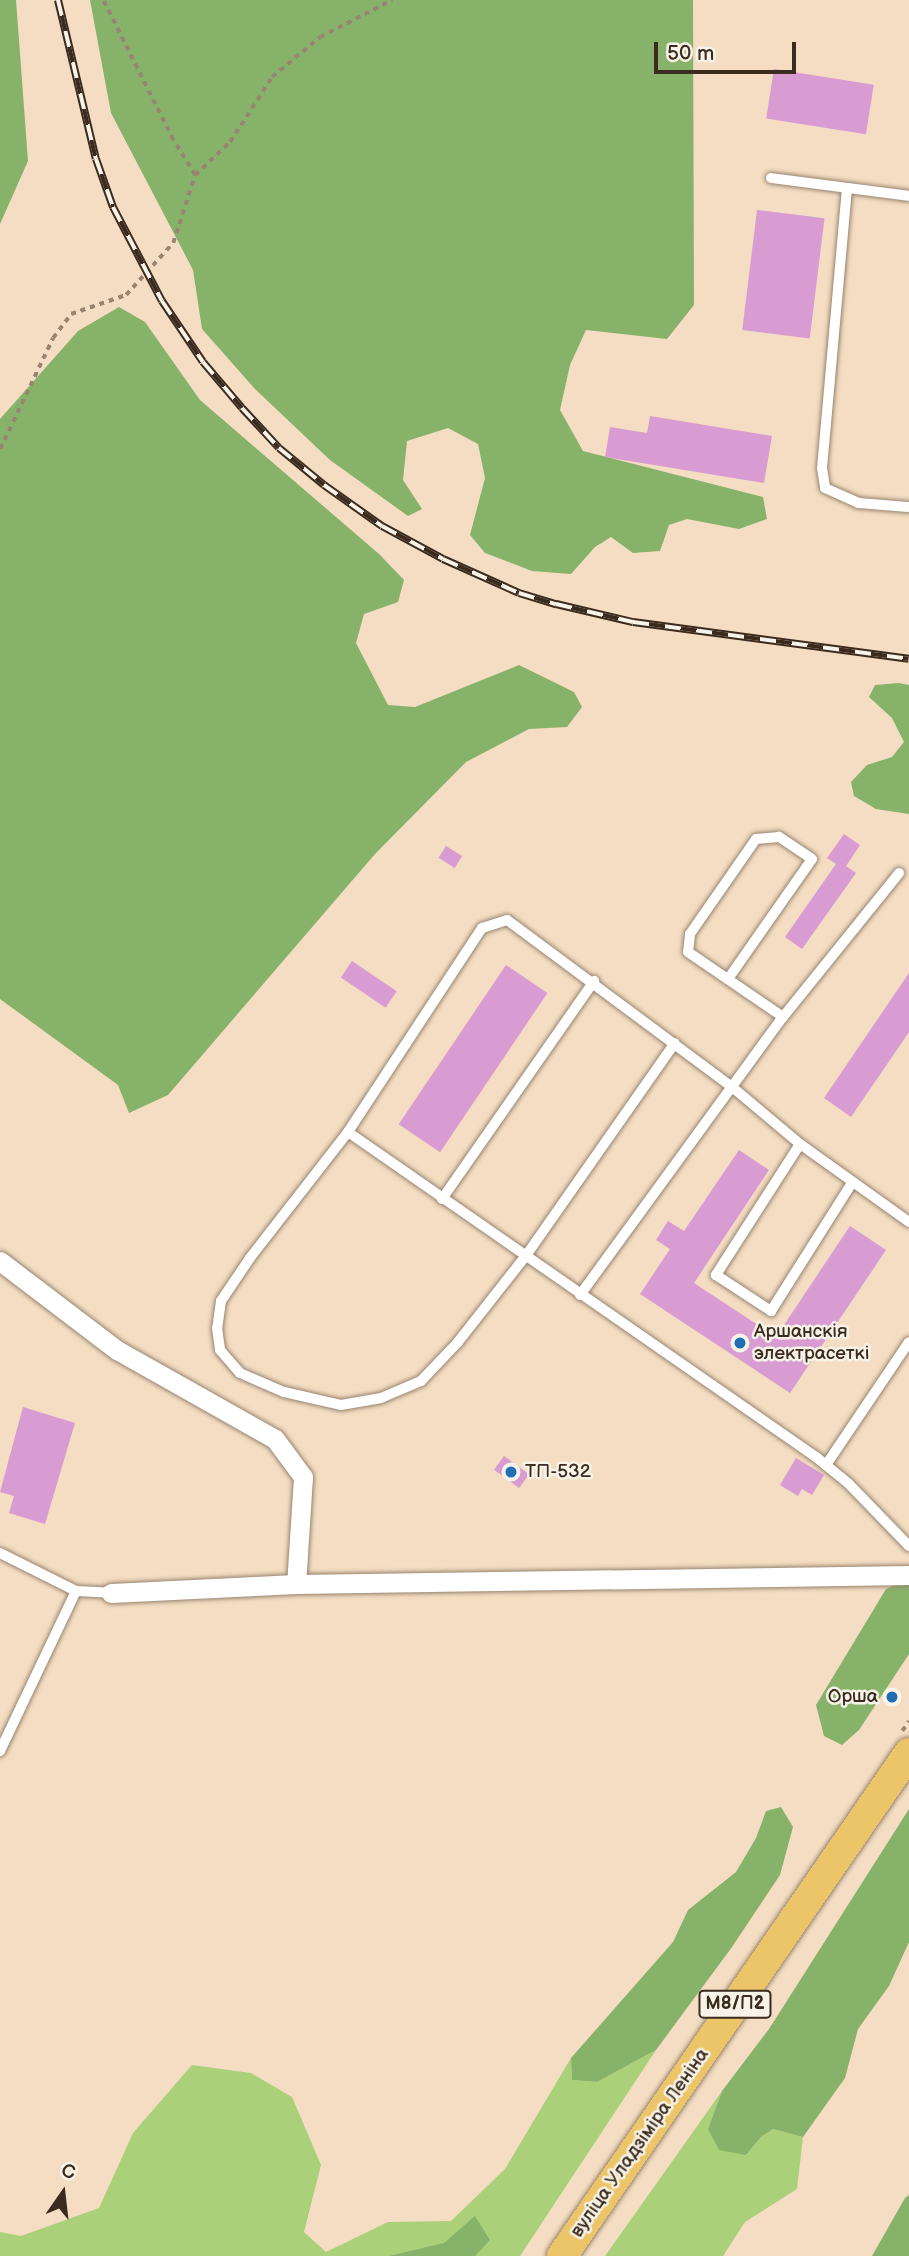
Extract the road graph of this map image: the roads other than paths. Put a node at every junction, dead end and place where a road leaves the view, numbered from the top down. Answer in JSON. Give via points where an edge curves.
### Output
{"nodes":[{"id":1,"x":771,"y":178,"type":"dead end"},
{"id":2,"x":847,"y":188,"type":"junction"},
{"id":3,"x":909,"y":196,"type":"edge"},
{"id":4,"x":909,"y":507,"type":"edge"},
{"id":5,"x":899,"y":873,"type":"dead end"},
{"id":6,"x":728,"y":979,"type":"junction"},
{"id":7,"x":594,"y":981,"type":"junction"},
{"id":8,"x":783,"y":1017,"type":"junction"},
{"id":9,"x":675,"y":1043,"type":"junction"},
{"id":10,"x":733,"y":1087,"type":"junction"},
{"id":11,"x":348,"y":1132,"type":"junction"},
{"id":12,"x":800,"y":1144,"type":"junction"},
{"id":13,"x":852,"y":1183,"type":"junction"},
{"id":14,"x":442,"y":1199,"type":"junction"},
{"id":15,"x":909,"y":1222,"type":"edge"},
{"id":16,"x":525,"y":1257,"type":"junction"},
{"id":17,"x":0,"y":1261,"type":"edge"},
{"id":18,"x":580,"y":1295,"type":"junction"},
{"id":19,"x":909,"y":1342,"type":"edge"},
{"id":20,"x":826,"y":1465,"type":"junction"},
{"id":21,"x":909,"y":1546,"type":"edge"},
{"id":22,"x":0,"y":1553,"type":"edge"},
{"id":23,"x":909,"y":1575,"type":"edge"},
{"id":24,"x":296,"y":1584,"type":"junction"},
{"id":25,"x":76,"y":1591,"type":"junction"},
{"id":26,"x":111,"y":1593,"type":"joint"},
{"id":27,"x":0,"y":1751,"type":"edge"},
{"id":28,"x":909,"y":1753,"type":"edge"},
{"id":29,"x":909,"y":1782,"type":"edge"},
{"id":30,"x":562,"y":2256,"type":"edge"},
{"id":31,"x":576,"y":2256,"type":"edge"}],
"edges":[{"from":1,"to":2,"type":"lane"},
{"from":2,"to":3,"type":"lane"},
{"from":2,"to":4,"type":"lane","via":[[822,468],[825,488],[858,503]]},
{"from":5,"to":8,"type":"lane"},
{"from":6,"to":6,"type":"lane","via":[[688,952],[690,934],[755,839],[779,837],[812,859]]},
{"from":6,"to":8,"type":"lane"},
{"from":7,"to":9,"type":"lane"},
{"from":7,"to":11,"type":"lane","via":[[508,920],[482,928]]},
{"from":7,"to":14,"type":"lane"},
{"from":8,"to":10,"type":"lane"},
{"from":9,"to":10,"type":"lane"},
{"from":9,"to":16,"type":"lane"},
{"from":10,"to":12,"type":"lane"},
{"from":10,"to":18,"type":"lane"},
{"from":11,"to":14,"type":"lane"},
{"from":11,"to":16,"type":"lane","via":[[221,1301],[220,1350],[240,1373],[284,1392],[341,1405],[381,1398],[421,1381]]},
{"from":12,"to":13,"type":"lane"},
{"from":12,"to":13,"type":"lane","via":[[716,1275],[771,1311]]},
{"from":13,"to":15,"type":"lane"},
{"from":14,"to":16,"type":"lane"},
{"from":16,"to":18,"type":"lane"},
{"from":17,"to":24,"type":"street","via":[[117,1350],[275,1439],[303,1477]]},
{"from":18,"to":20,"type":"lane"},
{"from":19,"to":20,"type":"lane"},
{"from":20,"to":21,"type":"lane"},
{"from":22,"to":25,"type":"lane"},
{"from":23,"to":24,"type":"street"},
{"from":24,"to":26,"type":"street"},
{"from":25,"to":26,"type":"lane"},
{"from":25,"to":27,"type":"lane"},
{"from":28,"to":30,"type":"main road","name":"вуліца Уладзіміра Леніна","number":"М8/П2"},
{"from":29,"to":31,"type":"main road","name":"вуліца Уладзіміра Леніна","number":"М8/П2"}]}
